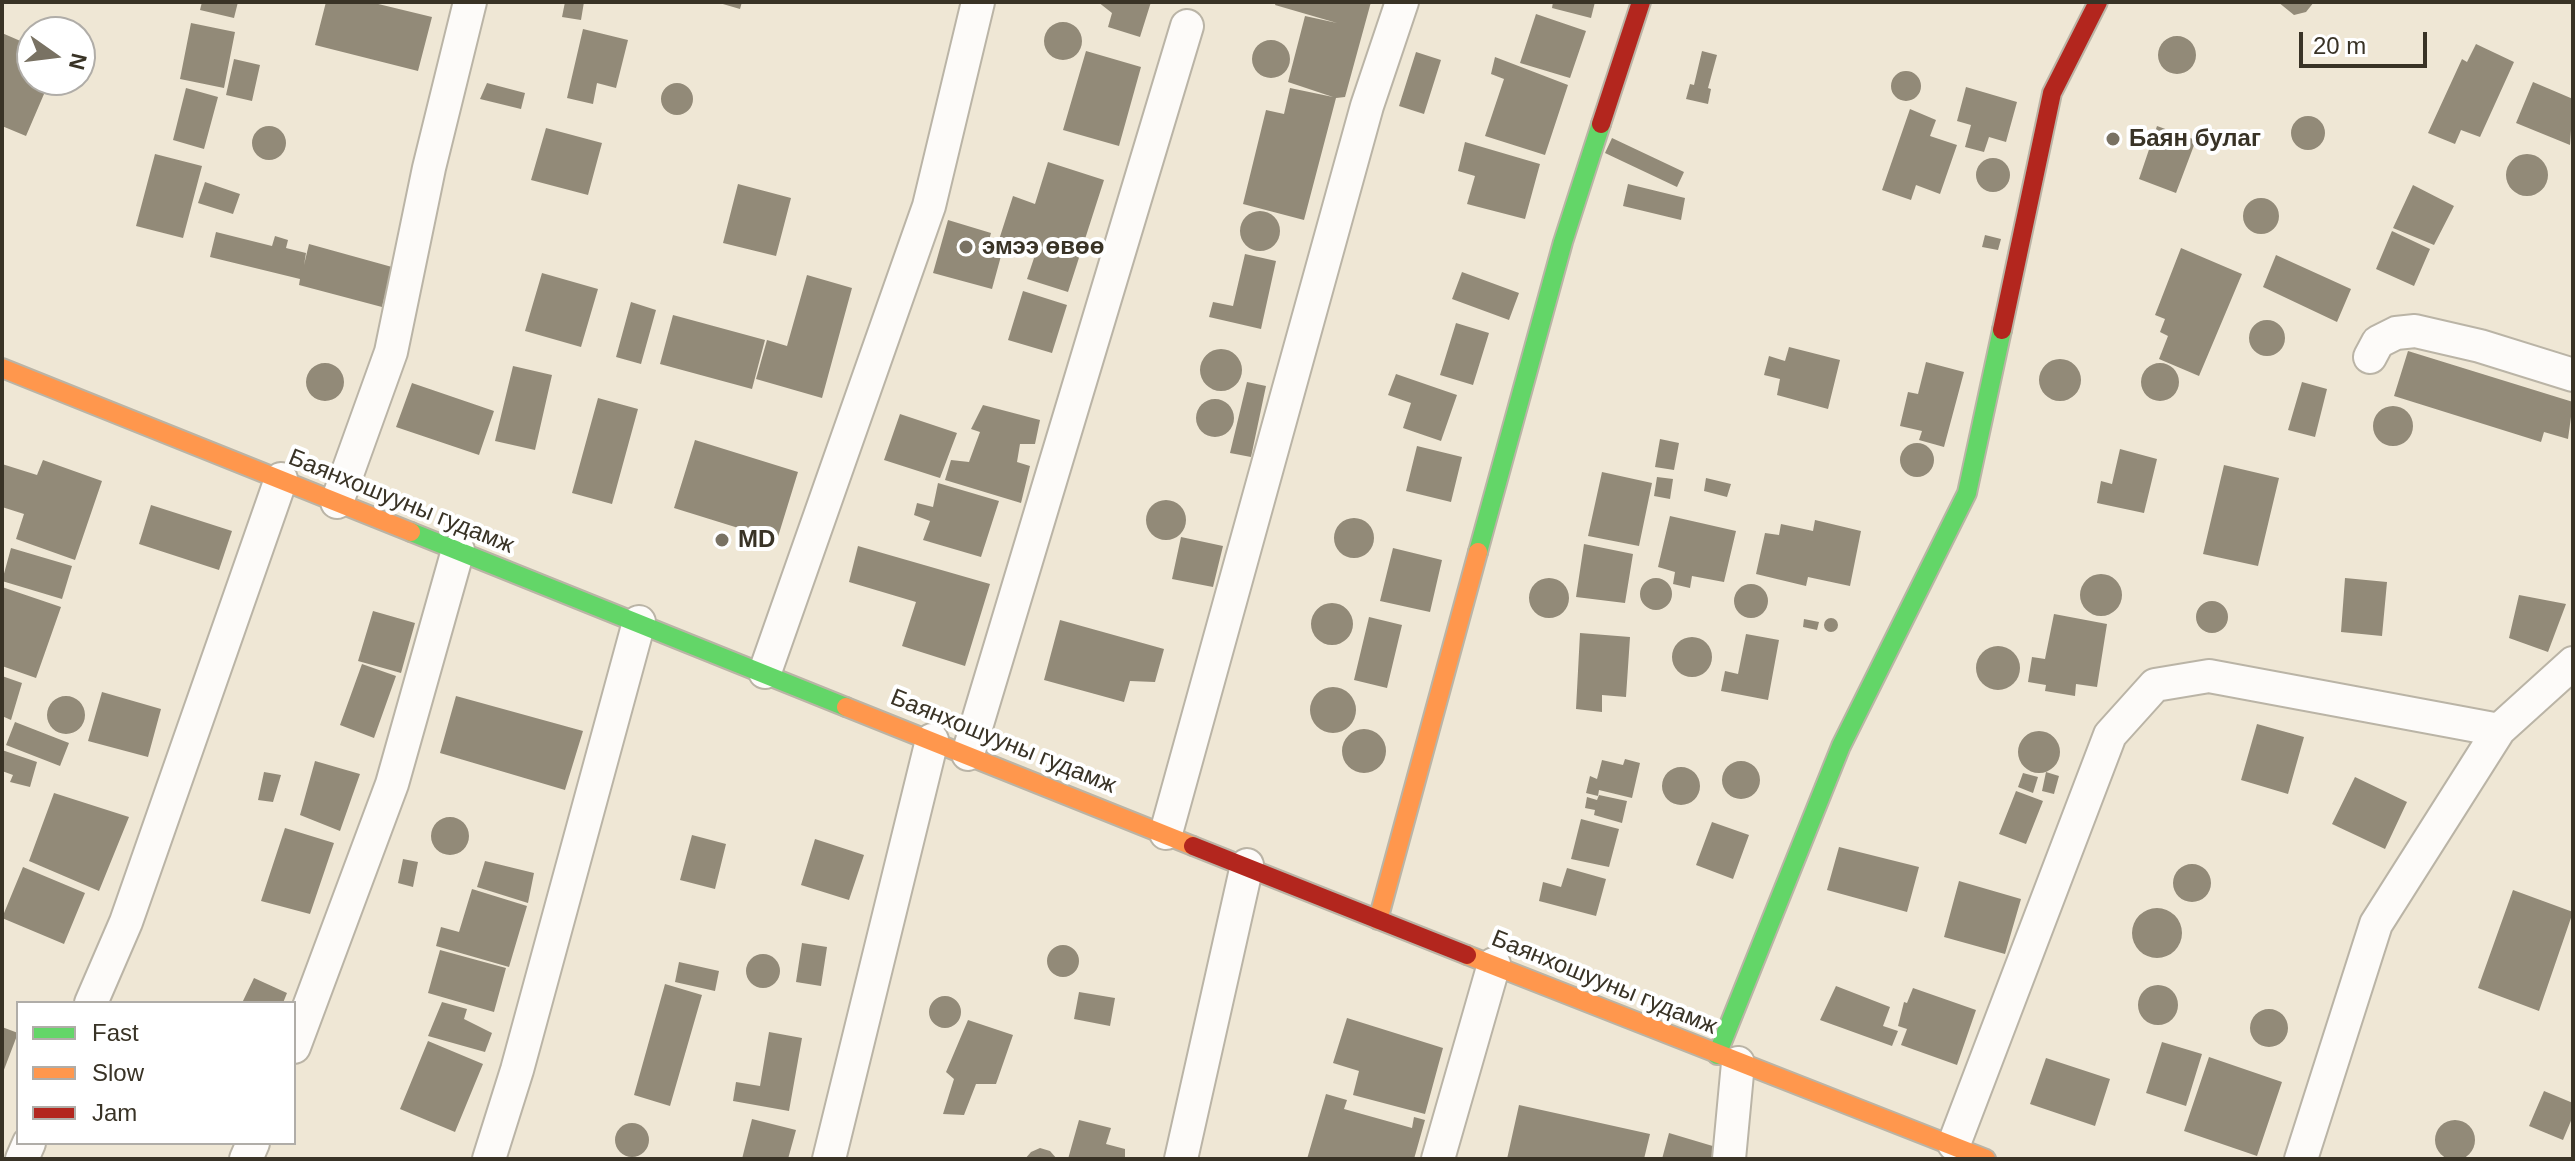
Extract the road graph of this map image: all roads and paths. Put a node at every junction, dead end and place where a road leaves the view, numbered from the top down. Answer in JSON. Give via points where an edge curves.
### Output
{"nodes":[{"id":1,"x":470,"y":2,"type":"edge"},
{"id":2,"x":978,"y":2,"type":"edge"},
{"id":3,"x":1402,"y":2,"type":"edge"},
{"id":4,"x":1641,"y":2,"type":"edge"},
{"id":5,"x":2098,"y":2,"type":"edge"},
{"id":6,"x":1187,"y":26,"type":"dead end"},
{"id":7,"x":2370,"y":357,"type":"dead end"},
{"id":8,"x":2,"y":368,"type":"edge"},
{"id":9,"x":2573,"y":375,"type":"edge"},
{"id":10,"x":281,"y":479,"type":"junction"},
{"id":11,"x":337,"y":502,"type":"junction"},
{"id":12,"x":458,"y":550,"type":"junction"},
{"id":13,"x":639,"y":622,"type":"junction"},
{"id":14,"x":2573,"y":663,"type":"edge"},
{"id":15,"x":765,"y":672,"type":"junction"},
{"id":16,"x":2499,"y":730,"type":"junction"},
{"id":17,"x":932,"y":740,"type":"junction"},
{"id":18,"x":968,"y":754,"type":"junction"},
{"id":19,"x":1166,"y":833,"type":"junction"},
{"id":20,"x":1247,"y":865,"type":"junction"},
{"id":21,"x":1378,"y":920,"type":"junction"},
{"id":22,"x":1494,"y":964,"type":"junction"},
{"id":23,"x":92,"y":1001,"type":"edge"},
{"id":24,"x":296,"y":1042,"type":"edge"},
{"id":25,"x":1727,"y":1059,"type":"junction"},
{"id":26,"x":1954,"y":1144,"type":"junction"},
{"id":27,"x":489,"y":1159,"type":"edge"},
{"id":28,"x":829,"y":1159,"type":"edge"},
{"id":29,"x":1181,"y":1159,"type":"edge"},
{"id":30,"x":1438,"y":1159,"type":"edge"},
{"id":31,"x":1729,"y":1159,"type":"edge"},
{"id":32,"x":1986,"y":1159,"type":"edge"},
{"id":33,"x":2301,"y":1159,"type":"edge"}],
"edges":[{"from":1,"to":11,"type":"street","via":[[391,352]]},
{"from":2,"to":15,"type":"street","via":[[929,206]]},
{"from":3,"to":19,"type":"street","via":[[1367,106]]},
{"from":4,"to":21,"type":"main road","via":[[1563,242]]},
{"from":5,"to":25,"type":"main road","via":[[2052,93],[1967,493],[1841,746]]},
{"from":6,"to":18,"type":"street"},
{"from":7,"to":9,"type":"street","via":[[2378,342],[2415,331]]},
{"from":8,"to":10,"type":"main road","name":"Баянхошууны гудамж"},
{"from":10,"to":11,"type":"main road","name":"Баянхошууны гудамж"},
{"from":10,"to":23,"type":"street","via":[[126,922]]},
{"from":11,"to":12,"type":"main road","name":"Баянхошууны гудамж"},
{"from":12,"to":13,"type":"main road","name":"Баянхошууны гудамж"},
{"from":12,"to":24,"type":"street","via":[[392,784]]},
{"from":13,"to":15,"type":"main road","name":"Баянхошууны гудамж"},
{"from":13,"to":27,"type":"street"},
{"from":14,"to":16,"type":"street"},
{"from":15,"to":17,"type":"main road","name":"Баянхошууны гудамж"},
{"from":16,"to":26,"type":"street","via":[[2209,676],[2155,685],[2110,735]]},
{"from":16,"to":33,"type":"street","via":[[2376,924]]},
{"from":17,"to":18,"type":"main road","name":"Баянхошууны гудамж"},
{"from":17,"to":28,"type":"street"},
{"from":18,"to":19,"type":"main road","name":"Баянхошууны гудамж"},
{"from":19,"to":20,"type":"main road","name":"Баянхошууны гудамж"},
{"from":20,"to":21,"type":"main road","name":"Баянхошууны гудамж"},
{"from":20,"to":29,"type":"street"},
{"from":21,"to":22,"type":"main road","name":"Баянхошууны гудамж"},
{"from":22,"to":25,"type":"main road","name":"Баянхошууны гудамж"},
{"from":22,"to":30,"type":"street"},
{"from":25,"to":26,"type":"main road","name":"Баянхошууны гудамж"},
{"from":25,"to":31,"type":"street"},
{"from":26,"to":32,"type":"main road","name":"Баянхошууны гудамж"}]}
